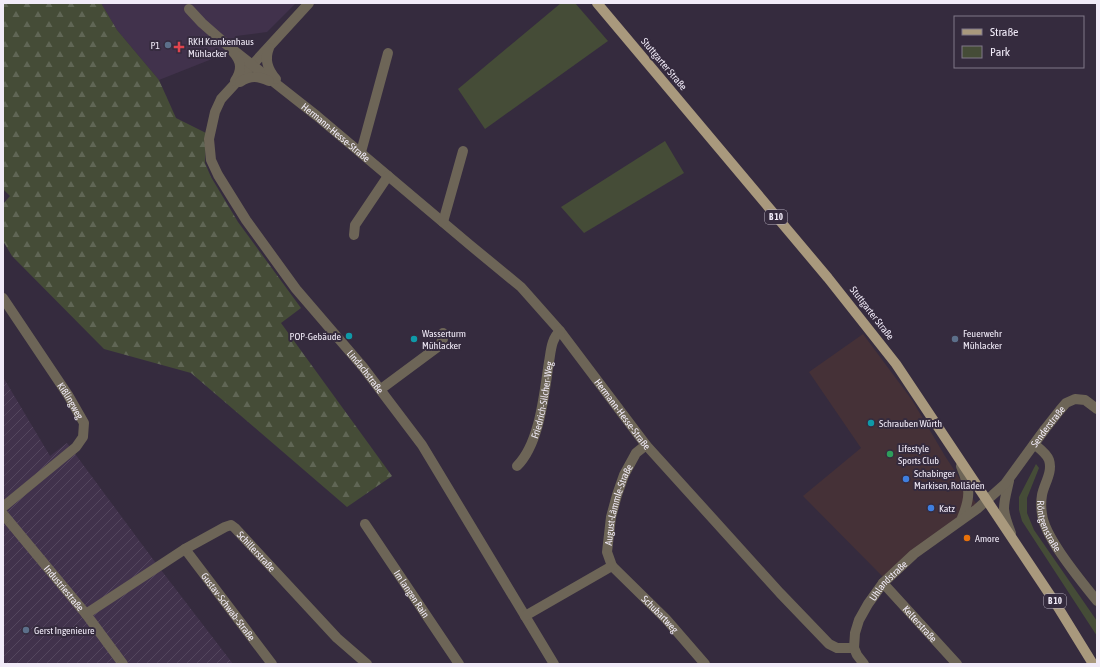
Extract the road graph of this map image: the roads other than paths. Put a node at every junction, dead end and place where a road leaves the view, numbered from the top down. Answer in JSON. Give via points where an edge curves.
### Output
{"nodes":[{"id":1,"x":309,"y":3,"type":"edge"},
{"id":2,"x":597,"y":3,"type":"edge"},
{"id":3,"x":189,"y":9,"type":"dead end"},
{"id":4,"x":227,"y":45,"type":"junction"},
{"id":5,"x":270,"y":46,"type":"junction"},
{"id":6,"x":388,"y":53,"type":"dead end"},
{"id":7,"x":253,"y":64,"type":"junction"},
{"id":8,"x":232,"y":88,"type":"junction"},
{"id":9,"x":283,"y":88,"type":"junction"},
{"id":10,"x":361,"y":152,"type":"junction"},
{"id":11,"x":463,"y":152,"type":"dead end"},
{"id":12,"x":388,"y":176,"type":"junction"},
{"id":13,"x":443,"y":222,"type":"junction"},
{"id":14,"x":354,"y":235,"type":"dead end"},
{"id":15,"x":3,"y":298,"type":"edge"},
{"id":16,"x":560,"y":331,"type":"junction"},
{"id":17,"x":443,"y":333,"type":"dead end"},
{"id":18,"x":381,"y":389,"type":"junction"},
{"id":19,"x":1097,"y":409,"type":"edge"},
{"id":20,"x":1034,"y":444,"type":"junction"},
{"id":21,"x":646,"y":445,"type":"junction"},
{"id":22,"x":955,"y":451,"type":"junction"},
{"id":23,"x":517,"y":466,"type":"dead end"},
{"id":24,"x":1010,"y":479,"type":"junction"},
{"id":25,"x":988,"y":500,"type":"junction"},
{"id":26,"x":3,"y":507,"type":"edge"},
{"id":27,"x":3,"y":514,"type":"edge"},
{"id":28,"x":962,"y":518,"type":"junction"},
{"id":29,"x":365,"y":524,"type":"dead end"},
{"id":30,"x":1014,"y":540,"type":"junction"},
{"id":31,"x":185,"y":549,"type":"junction"},
{"id":32,"x":612,"y":566,"type":"junction"},
{"id":33,"x":883,"y":583,"type":"junction"},
{"id":34,"x":1097,"y":601,"type":"edge"},
{"id":35,"x":86,"y":614,"type":"junction"},
{"id":36,"x":525,"y":616,"type":"junction"},
{"id":37,"x":854,"y":648,"type":"junction"},
{"id":38,"x":123,"y":664,"type":"edge"},
{"id":39,"x":272,"y":664,"type":"edge"},
{"id":40,"x":367,"y":664,"type":"edge"},
{"id":41,"x":459,"y":664,"type":"edge"},
{"id":42,"x":554,"y":664,"type":"edge"},
{"id":43,"x":705,"y":664,"type":"edge"},
{"id":44,"x":864,"y":664,"type":"edge"},
{"id":45,"x":957,"y":664,"type":"edge"},
{"id":46,"x":1093,"y":664,"type":"edge"}],
"edges":[{"from":1,"to":5,"type":"street","name":"Hermann-Hesse-Straße"},
{"from":2,"to":22,"type":"main road","name":"Stuttgarter Straße","number":"B 10","via":[[872,332]]},
{"from":3,"to":4,"type":"street","name":"Hermann-Hesse-Straße"},
{"from":4,"to":5,"type":"street","name":"Hermann-Hesse-Straße","via":[[241,52],[250,53],[258,53]]},
{"from":4,"to":7,"type":"street","name":"Hermann-Hesse-Straße"},
{"from":4,"to":8,"type":"street","via":[[237,56],[240,64],[240,71]]},
{"from":5,"to":7,"type":"street","name":"Hermann-Hesse-Straße"},
{"from":5,"to":9,"type":"street","name":"Hermann-Hesse-Straße","via":[[267,64]]},
{"from":6,"to":10,"type":"street"},
{"from":7,"to":8,"type":"street","name":"Lindachstraße"},
{"from":7,"to":9,"type":"street","name":"Hermann-Hesse-Straße"},
{"from":8,"to":9,"type":"street","via":[[254,76]]},
{"from":8,"to":18,"type":"street","name":"Lindachstraße","via":[[221,99],[215,112],[209,139],[211,160],[218,175],[246,220],[296,289]]},
{"from":9,"to":10,"type":"street","name":"Hermann-Hesse-Straße"},
{"from":10,"to":12,"type":"street","name":"Hermann-Hesse-Straße"},
{"from":11,"to":13,"type":"street"},
{"from":12,"to":13,"type":"street","name":"Hermann-Hesse-Straße"},
{"from":12,"to":14,"type":"street","via":[[355,226]]},
{"from":13,"to":16,"type":"street","name":"Hermann-Hesse-Straße","via":[[521,287]]},
{"from":15,"to":26,"type":"street","name":"Kißlingweg","via":[[84,423],[83,437],[76,447]]},
{"from":16,"to":21,"type":"street","name":"Hermann-Hesse-Straße"},
{"from":16,"to":23,"type":"street","name":"Friedrich-Silcher-Weg","via":[[554,339],[533,438],[527,454]]},
{"from":17,"to":18,"type":"street","via":[[439,346]]},
{"from":18,"to":36,"type":"street","name":"Lindachstraße","via":[[431,459]]},
{"from":19,"to":20,"type":"street","name":"Senderstraße","via":[[1085,400],[1076,399],[1066,403]]},
{"from":20,"to":24,"type":"street","name":"Senderstraße"},
{"from":20,"to":34,"type":"street","name":"Röntgenstraße","via":[[1049,459],[1049,475],[1042,495],[1042,515],[1047,533]]},
{"from":21,"to":32,"type":"street","name":"August-Lämmle-Straße","via":[[636,453],[617,495],[611,517],[607,552]]},
{"from":21,"to":37,"type":"street","name":"Hermann-Hesse-Straße","via":[[829,644],[837,648]]},
{"from":22,"to":25,"type":"main road","name":"Stuttgarter Straße","number":"B 10"},
{"from":22,"to":28,"type":"street","via":[[969,490]]},
{"from":24,"to":25,"type":"street","name":"Senderstraße"},
{"from":24,"to":30,"type":"street","name":"Senderstraße","via":[[1003,508]]},
{"from":25,"to":28,"type":"street","name":"Uhlandstraße"},
{"from":25,"to":30,"type":"main road","name":"Stuttgarter Straße","number":"B 10"},
{"from":27,"to":35,"type":"street","name":"Industriestraße"},
{"from":28,"to":33,"type":"street","name":"Uhlandstraße","via":[[914,554]]},
{"from":29,"to":41,"type":"street","name":"Im langen Rain"},
{"from":30,"to":46,"type":"main road","name":"Stuttgarter Straße","number":"B 10"},
{"from":31,"to":35,"type":"street","name":"Schillerstraße"},
{"from":31,"to":39,"type":"street","name":"Gustav-Schwab-Straße"},
{"from":31,"to":40,"type":"street","name":"Schillerstraße","via":[[229,525],[232,526],[337,638]]},
{"from":32,"to":36,"type":"street"},
{"from":32,"to":43,"type":"street","name":"Schubartweg","via":[[666,619]]},
{"from":33,"to":37,"type":"street","name":"Uhlandstraße","via":[[859,620]]},
{"from":33,"to":45,"type":"street","name":"Kelterstraße"},
{"from":35,"to":38,"type":"street","name":"Industriestraße"},
{"from":36,"to":42,"type":"street","name":"Lindachstraße"},
{"from":37,"to":44,"type":"street"}]}
